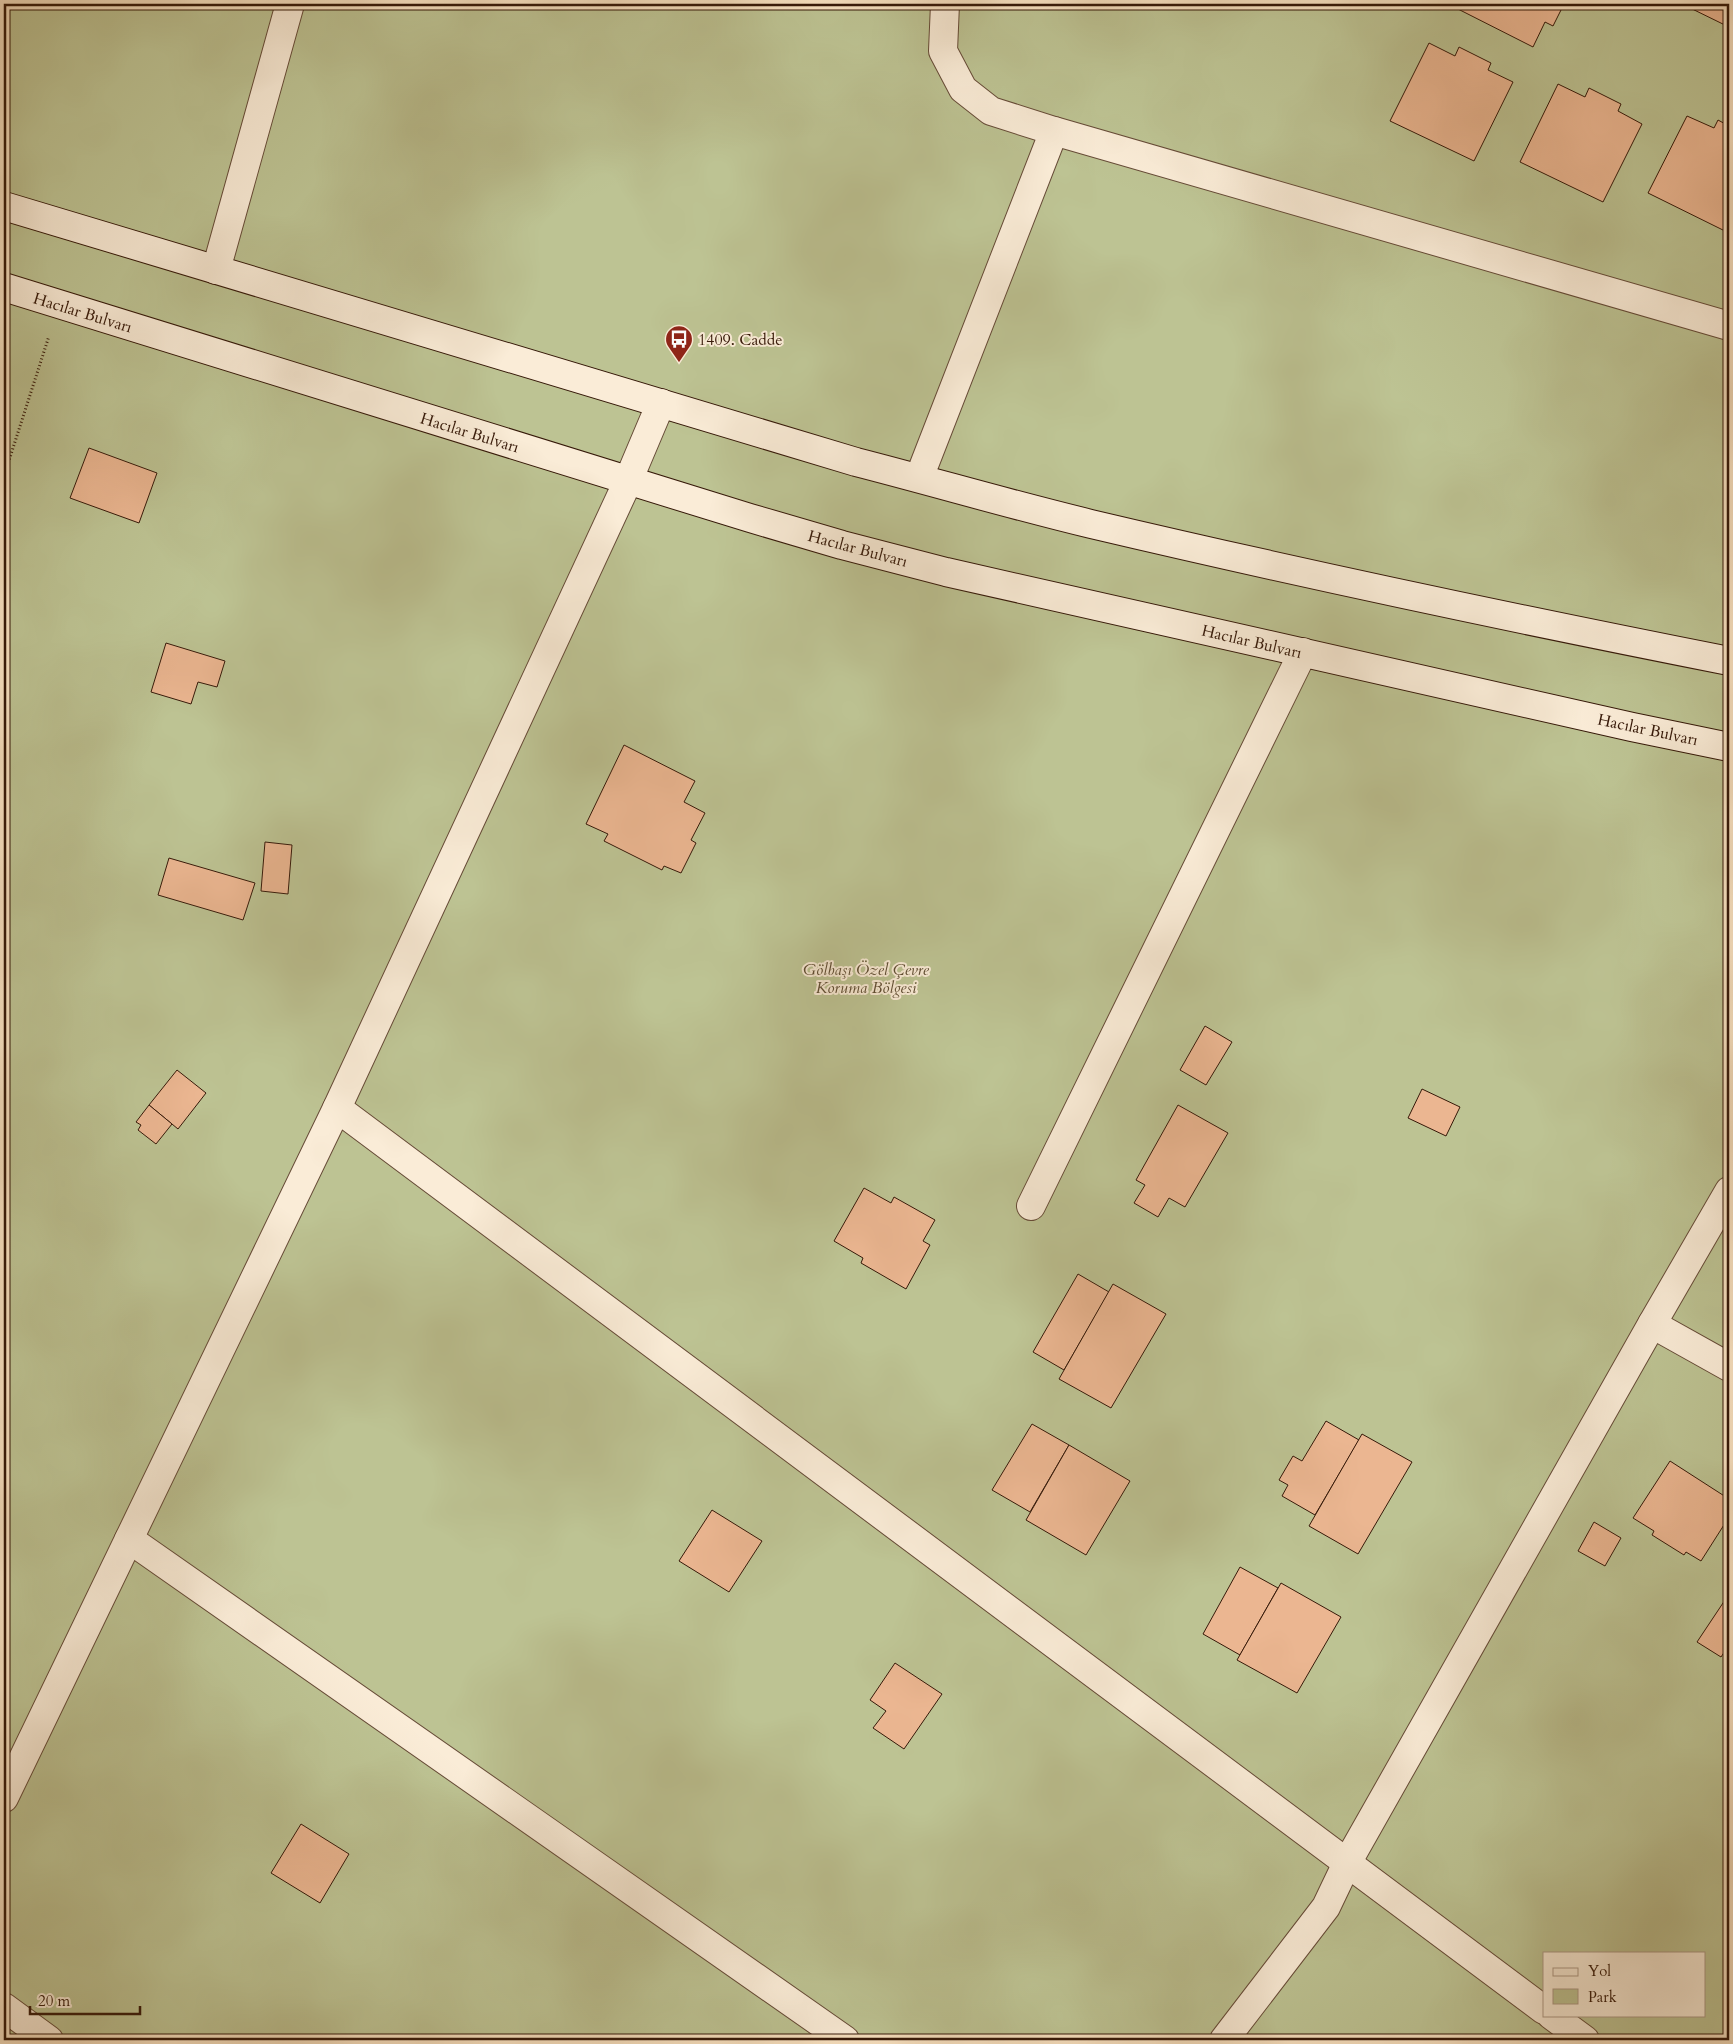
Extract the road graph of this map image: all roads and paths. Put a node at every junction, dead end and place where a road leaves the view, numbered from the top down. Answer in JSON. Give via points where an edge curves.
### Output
{"nodes":[{"id":1,"x":290,"y":4,"type":"edge"},
{"id":2,"x":945,"y":4,"type":"edge"},
{"id":3,"x":1054,"y":132,"type":"junction"},
{"id":4,"x":4,"y":206,"type":"edge"},
{"id":5,"x":216,"y":270,"type":"junction"},
{"id":6,"x":4,"y":287,"type":"edge"},
{"id":7,"x":59,"y":304,"type":"junction"},
{"id":8,"x":1729,"y":326,"type":"edge"},
{"id":9,"x":661,"y":404,"type":"junction"},
{"id":10,"x":4,"y":476,"type":"edge"},
{"id":11,"x":919,"y":478,"type":"junction"},
{"id":12,"x":628,"y":481,"type":"junction"},
{"id":13,"x":1303,"y":652,"type":"junction"},
{"id":14,"x":1729,"y":661,"type":"edge"},
{"id":15,"x":1729,"y":747,"type":"edge"},
{"id":16,"x":337,"y":1108,"type":"junction"},
{"id":17,"x":1729,"y":1191,"type":"edge"},
{"id":18,"x":1031,"y":1206,"type":"dead end"},
{"id":19,"x":1652,"y":1324,"type":"junction"},
{"id":20,"x":1729,"y":1367,"type":"edge"},
{"id":21,"x":129,"y":1539,"type":"junction"},
{"id":22,"x":4,"y":1798,"type":"edge"},
{"id":23,"x":1347,"y":1863,"type":"junction"},
{"id":24,"x":4,"y":2007,"type":"edge"},
{"id":25,"x":1543,"y":2009,"type":"edge"},
{"id":26,"x":1552,"y":2016,"type":"edge"},
{"id":27,"x":49,"y":2040,"type":"edge"},
{"id":28,"x":845,"y":2040,"type":"edge"},
{"id":29,"x":1224,"y":2040,"type":"edge"},
{"id":30,"x":1585,"y":2040,"type":"edge"}],
"edges":[{"from":1,"to":5,"type":"street"},
{"from":2,"to":3,"type":"street","via":[[943,51],[963,89],[991,111]]},
{"from":3,"to":8,"type":"street"},
{"from":3,"to":11,"type":"street"},
{"from":4,"to":5,"type":"street"},
{"from":5,"to":9,"type":"street"},
{"from":6,"to":7,"type":"street","name":"Hacılar Bulvarı"},
{"from":7,"to":10,"type":"path"},
{"from":7,"to":12,"type":"street","name":"Hacılar Bulvarı"},
{"from":9,"to":11,"type":"street"},
{"from":9,"to":12,"type":"street"},
{"from":11,"to":14,"type":"street","via":[[1109,528],[1533,622]]},
{"from":12,"to":13,"type":"street","name":"Hacılar Bulvarı","via":[[927,567]]},
{"from":12,"to":16,"type":"street"},
{"from":13,"to":15,"type":"street","name":"Hacılar Bulvarı"},
{"from":13,"to":18,"type":"street"},
{"from":16,"to":21,"type":"street"},
{"from":16,"to":23,"type":"street"},
{"from":17,"to":19,"type":"street"},
{"from":19,"to":20,"type":"street"},
{"from":19,"to":23,"type":"street"},
{"from":21,"to":22,"type":"street"},
{"from":21,"to":28,"type":"street"},
{"from":23,"to":25,"type":"street"},
{"from":23,"to":29,"type":"street","via":[[1326,1907]]},
{"from":24,"to":27,"type":"street"},
{"from":26,"to":30,"type":"street"}]}
